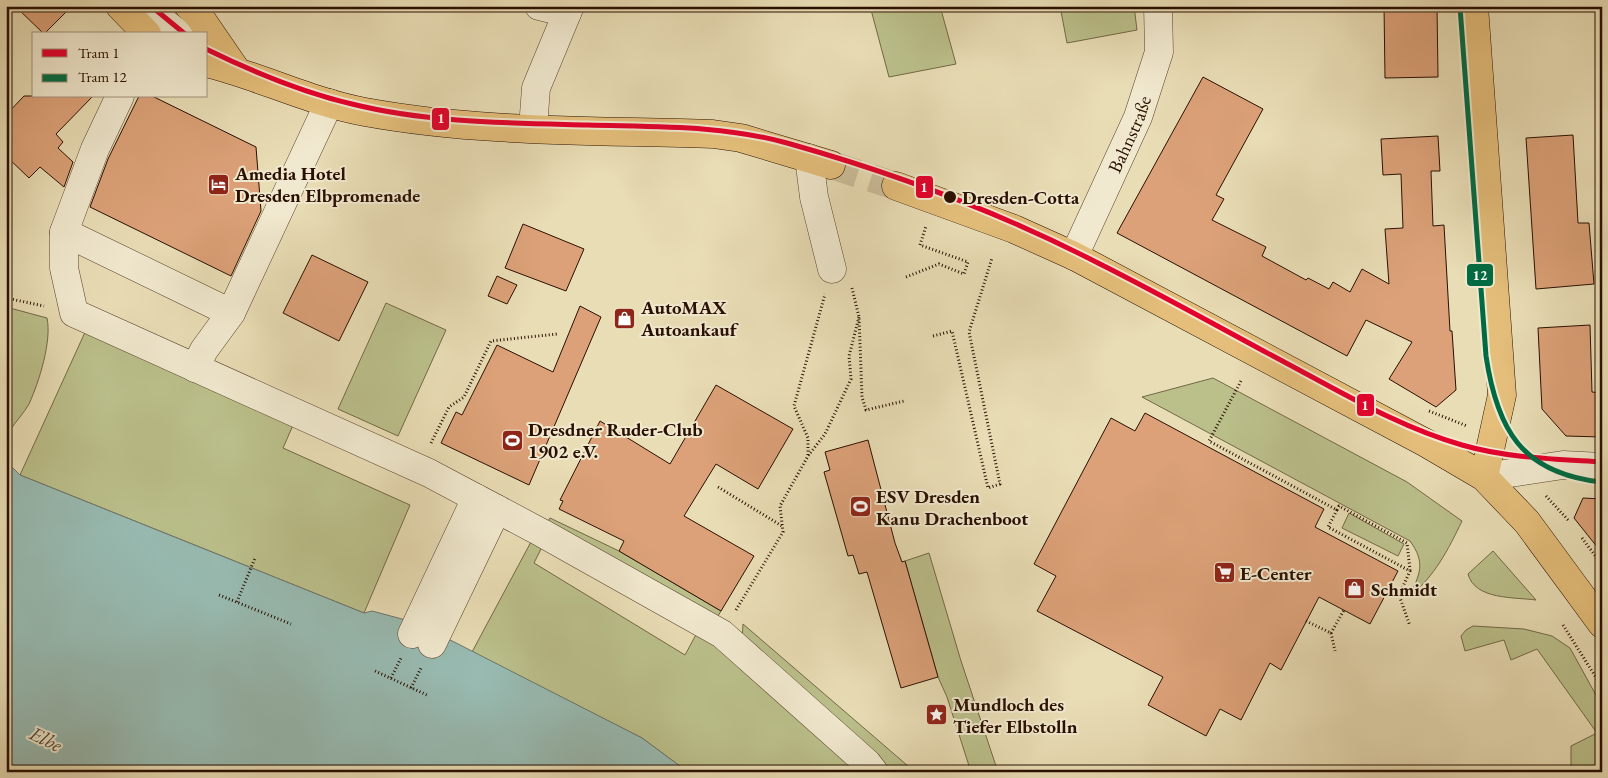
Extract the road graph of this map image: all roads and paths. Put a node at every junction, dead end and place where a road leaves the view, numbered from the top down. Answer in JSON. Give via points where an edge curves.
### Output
{"nodes":[{"id":1,"x":120,"y":6,"type":"edge"},
{"id":2,"x":143,"y":6,"type":"edge"},
{"id":3,"x":539,"y":6,"type":"edge"},
{"id":4,"x":1158,"y":6,"type":"edge"},
{"id":5,"x":1474,"y":6,"type":"edge"},
{"id":6,"x":199,"y":10,"type":"edge"},
{"id":7,"x":569,"y":10,"type":"edge"},
{"id":8,"x":145,"y":32,"type":"edge"},
{"id":9,"x":176,"y":32,"type":"edge"},
{"id":10,"x":208,"y":52,"type":"edge"},
{"id":11,"x":208,"y":64,"type":"edge"},
{"id":12,"x":236,"y":70,"type":"junction"},
{"id":13,"x":119,"y":98,"type":"edge"},
{"id":14,"x":329,"y":103,"type":"junction"},
{"id":15,"x":533,"y":128,"type":"junction"},
{"id":16,"x":820,"y":162,"type":"joint"},
{"id":17,"x":896,"y":186,"type":"tunnel mouth"},
{"id":18,"x":64,"y":232,"type":"junction"},
{"id":19,"x":920,"y":245,"type":"dead end"},
{"id":20,"x":1074,"y":256,"type":"junction"},
{"id":21,"x":992,"y":258,"type":"dead end"},
{"id":22,"x":841,"y":274,"type":"junction"},
{"id":23,"x":906,"y":277,"type":"dead end"},
{"id":24,"x":6,"y":298,"type":"edge"},
{"id":25,"x":231,"y":312,"type":"junction"},
{"id":26,"x":74,"y":313,"type":"junction"},
{"id":27,"x":859,"y":317,"type":"junction"},
{"id":28,"x":557,"y":334,"type":"dead end"},
{"id":29,"x":932,"y":336,"type":"dead end"},
{"id":30,"x":195,"y":368,"type":"junction"},
{"id":31,"x":1241,"y":381,"type":"dead end"},
{"id":32,"x":904,"y":401,"type":"dead end"},
{"id":33,"x":808,"y":456,"type":"junction"},
{"id":34,"x":1602,"y":467,"type":"edge"},
{"id":35,"x":418,"y":468,"type":"junction"},
{"id":36,"x":1484,"y":477,"type":"junction"},
{"id":37,"x":718,"y":488,"type":"dead end"},
{"id":38,"x":487,"y":504,"type":"junction"},
{"id":39,"x":1337,"y":510,"type":"junction"},
{"id":40,"x":782,"y":527,"type":"junction"},
{"id":41,"x":1582,"y":538,"type":"dead end"},
{"id":42,"x":255,"y":558,"type":"dead end"},
{"id":43,"x":1602,"y":565,"type":"edge"},
{"id":44,"x":1410,"y":571,"type":"junction"},
{"id":45,"x":219,"y":595,"type":"dead end"},
{"id":46,"x":238,"y":602,"type":"junction"},
{"id":47,"x":1344,"y":610,"type":"dead end"},
{"id":48,"x":1306,"y":621,"type":"dead end"},
{"id":49,"x":292,"y":624,"type":"dead end"},
{"id":50,"x":1602,"y":624,"type":"edge"},
{"id":51,"x":1563,"y":625,"type":"dead end"},
{"id":52,"x":1410,"y":626,"type":"dead end"},
{"id":53,"x":1331,"y":633,"type":"junction"},
{"id":54,"x":722,"y":634,"type":"junction"},
{"id":55,"x":416,"y":644,"type":"joint"},
{"id":56,"x":1335,"y":651,"type":"dead end"},
{"id":57,"x":375,"y":671,"type":"dead end"},
{"id":58,"x":391,"y":678,"type":"junction"},
{"id":59,"x":1602,"y":687,"type":"edge"},
{"id":60,"x":429,"y":696,"type":"dead end"},
{"id":61,"x":874,"y":772,"type":"edge"}],
"edges":[{"from":1,"to":8,"type":"main road"},
{"from":2,"to":9,"type":"street"},
{"from":3,"to":7,"type":"street"},
{"from":4,"to":20,"type":"street","name":"Bahnstraße","via":[[1158,52],[1138,117]]},
{"from":5,"to":36,"type":"main road","via":[[1502,395]]},
{"from":6,"to":12,"type":"main road"},
{"from":7,"to":15,"type":"street","via":[[536,88]]},
{"from":10,"to":12,"type":"street"},
{"from":11,"to":12,"type":"main road"},
{"from":12,"to":14,"type":"main road"},
{"from":13,"to":18,"type":"street","via":[[95,149]]},
{"from":14,"to":15,"type":"main road","via":[[418,121]]},
{"from":14,"to":25,"type":"street"},
{"from":15,"to":16,"type":"main road","via":[[713,134],[741,138]]},
{"from":16,"to":22,"type":"street","via":[[814,197]]},
{"from":17,"to":20,"type":"main road","via":[[1014,228]]},
{"from":18,"to":25,"type":"street"},
{"from":18,"to":26,"type":"street","via":[[64,268]]},
{"from":19,"to":23,"type":"path","via":[[968,262],[964,274],[939,264]]},
{"from":20,"to":36,"type":"main road"},
{"from":21,"to":29,"type":"path","via":[[968,332],[1000,484],[988,488],[952,331]]},
{"from":22,"to":27,"type":"path"},
{"from":22,"to":33,"type":"path","via":[[794,406],[808,438]]},
{"from":24,"to":26,"type":"path"},
{"from":25,"to":30,"type":"street"},
{"from":26,"to":30,"type":"street"},
{"from":27,"to":32,"type":"path","via":[[862,397],[866,410]]},
{"from":27,"to":33,"type":"path","via":[[849,356],[851,378],[826,434]]},
{"from":28,"to":35,"type":"path","via":[[491,341],[464,397],[450,407]]},
{"from":30,"to":35,"type":"street"},
{"from":31,"to":39,"type":"path","via":[[1209,441]]},
{"from":33,"to":40,"type":"path","via":[[780,506]]},
{"from":34,"to":36,"type":"street","via":[[1563,465]]},
{"from":35,"to":38,"type":"street"},
{"from":36,"to":50,"type":"main road","via":[[1527,522]]},
{"from":37,"to":40,"type":"path"},
{"from":38,"to":54,"type":"street"},
{"from":38,"to":55,"type":"street"},
{"from":39,"to":44,"type":"path","via":[[1339,506],[1407,543]]},
{"from":39,"to":44,"type":"path","via":[[1328,527]]},
{"from":40,"to":54,"type":"path","via":[[783,532]]},
{"from":41,"to":43,"type":"path"},
{"from":42,"to":46,"type":"path"},
{"from":44,"to":52,"type":"path","via":[[1398,595]]},
{"from":45,"to":46,"type":"path"},
{"from":46,"to":49,"type":"path"},
{"from":47,"to":53,"type":"path"},
{"from":48,"to":53,"type":"path"},
{"from":51,"to":59,"type":"path"},
{"from":53,"to":56,"type":"path"},
{"from":54,"to":61,"type":"street"},
{"from":55,"to":58,"type":"path"},
{"from":57,"to":58,"type":"path"},
{"from":58,"to":60,"type":"path"}]}
